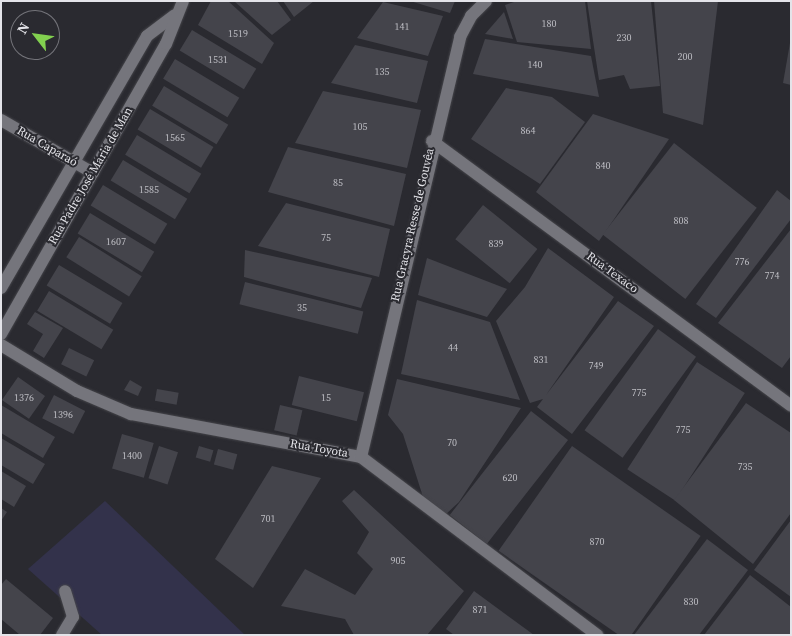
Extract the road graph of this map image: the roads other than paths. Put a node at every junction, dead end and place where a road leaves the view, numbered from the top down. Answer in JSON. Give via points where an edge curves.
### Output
{"nodes":[{"id":1,"x":183,"y":1,"type":"edge"},
{"id":2,"x":486,"y":1,"type":"edge"},
{"id":3,"x":174,"y":16,"type":"junction"},
{"id":4,"x":1,"y":120,"type":"edge"},
{"id":5,"x":432,"y":141,"type":"junction"},
{"id":6,"x":74,"y":163,"type":"junction"},
{"id":7,"x":93,"y":173,"type":"junction"},
{"id":8,"x":1,"y":288,"type":"edge"},
{"id":9,"x":1,"y":334,"type":"edge"},
{"id":10,"x":1,"y":345,"type":"edge"},
{"id":11,"x":791,"y":406,"type":"edge"},
{"id":12,"x":361,"y":457,"type":"junction"},
{"id":13,"x":65,"y":591,"type":"dead end"},
{"id":14,"x":594,"y":634,"type":"edge"},
{"id":15,"x":62,"y":635,"type":"edge"}],
"edges":[{"from":1,"to":3,"type":"street","name":"Rua Padre José Maria de Man"},
{"from":2,"to":5,"type":"street","name":"Rua Gracyra Resse de Gouvêa","via":[[471,16],[460,37]]},
{"from":3,"to":6,"type":"street","name":"Rua Padre José Maria de Man","via":[[147,36]]},
{"from":3,"to":7,"type":"street","name":"Rua Padre José Maria de Man","via":[[166,44]]},
{"from":4,"to":6,"type":"street","name":"Rua Caparaó"},
{"from":5,"to":11,"type":"street","name":"Rua Texaco"},
{"from":5,"to":12,"type":"street","name":"Rua Gracyra Resse de Gouvêa"},
{"from":6,"to":7,"type":"street","name":"Rua Caparaó"},
{"from":6,"to":8,"type":"street","name":"Rua Padre José Maria de Man"},
{"from":7,"to":9,"type":"street","name":"Rua Padre José Maria de Man"},
{"from":10,"to":12,"type":"street","name":"Rua Toyota","via":[[77,391],[131,414]]},
{"from":12,"to":14,"type":"street","name":"Rua Toyota"},
{"from":13,"to":15,"type":"street","via":[[73,617]]}]}
